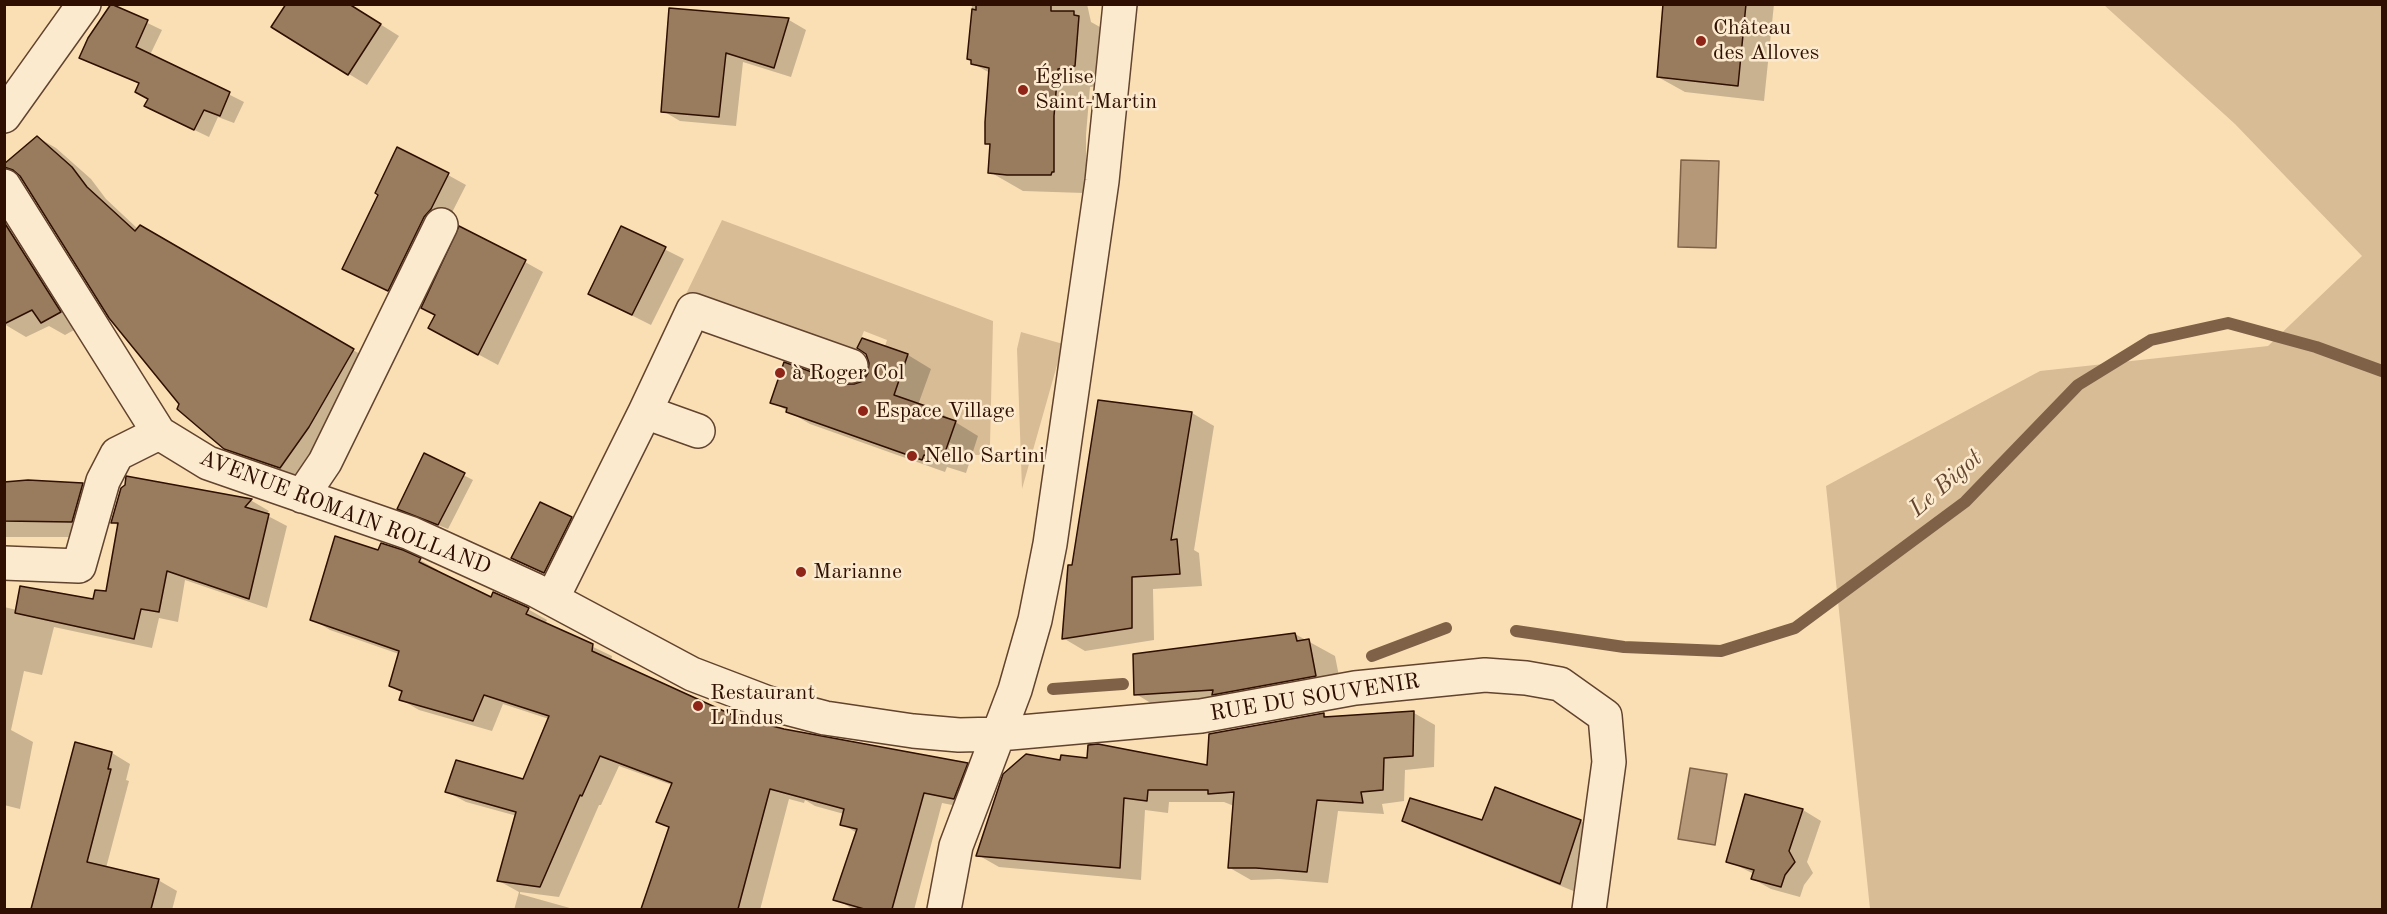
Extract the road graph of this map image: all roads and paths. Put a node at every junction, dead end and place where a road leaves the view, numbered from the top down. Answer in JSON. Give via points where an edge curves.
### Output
{"nodes":[{"id":1,"x":84,"y":4,"type":"edge"},
{"id":2,"x":1120,"y":4,"type":"edge"},
{"id":3,"x":4,"y":116,"type":"edge"},
{"id":4,"x":4,"y":186,"type":"edge"},
{"id":5,"x":441,"y":225,"type":"dead end"},
{"id":6,"x":851,"y":366,"type":"dead end"},
{"id":7,"x":645,"y":412,"type":"junction"},
{"id":8,"x":698,"y":431,"type":"dead end"},
{"id":9,"x":159,"y":433,"type":"junction"},
{"id":10,"x":302,"y":496,"type":"junction"},
{"id":11,"x":4,"y":564,"type":"edge"},
{"id":12,"x":543,"y":594,"type":"junction"},
{"id":13,"x":999,"y":734,"type":"junction"},
{"id":14,"x":944,"y":909,"type":"edge"},
{"id":15,"x":1589,"y":909,"type":"edge"}],
"edges":[{"from":1,"to":3,"type":"street"},
{"from":2,"to":13,"type":"street","via":[[1101,182],[1050,544],[1035,620]]},
{"from":4,"to":9,"type":"street","name":"AVENUE ROMAIN ROLLAND"},
{"from":5,"to":10,"type":"street","via":[[325,462]]},
{"from":6,"to":7,"type":"street","via":[[693,310]]},
{"from":7,"to":8,"type":"street"},
{"from":7,"to":12,"type":"street"},
{"from":9,"to":10,"type":"street","name":"AVENUE ROMAIN ROLLAND","via":[[208,463]]},
{"from":9,"to":11,"type":"street","via":[[117,454],[103,481],[79,566]]},
{"from":10,"to":12,"type":"street","name":"AVENUE ROMAIN ROLLAND","via":[[410,533]]},
{"from":12,"to":13,"type":"street","name":"AVENUE ROMAIN ROLLAND","via":[[692,674],[768,703],[825,718],[913,731]]},
{"from":13,"to":14,"type":"street","via":[[956,846]]},
{"from":13,"to":15,"type":"street","name":"RUE DU SOUVENIR","via":[[1201,716],[1355,688],[1485,675],[1560,684],[1605,716],[1609,762]]}]}
